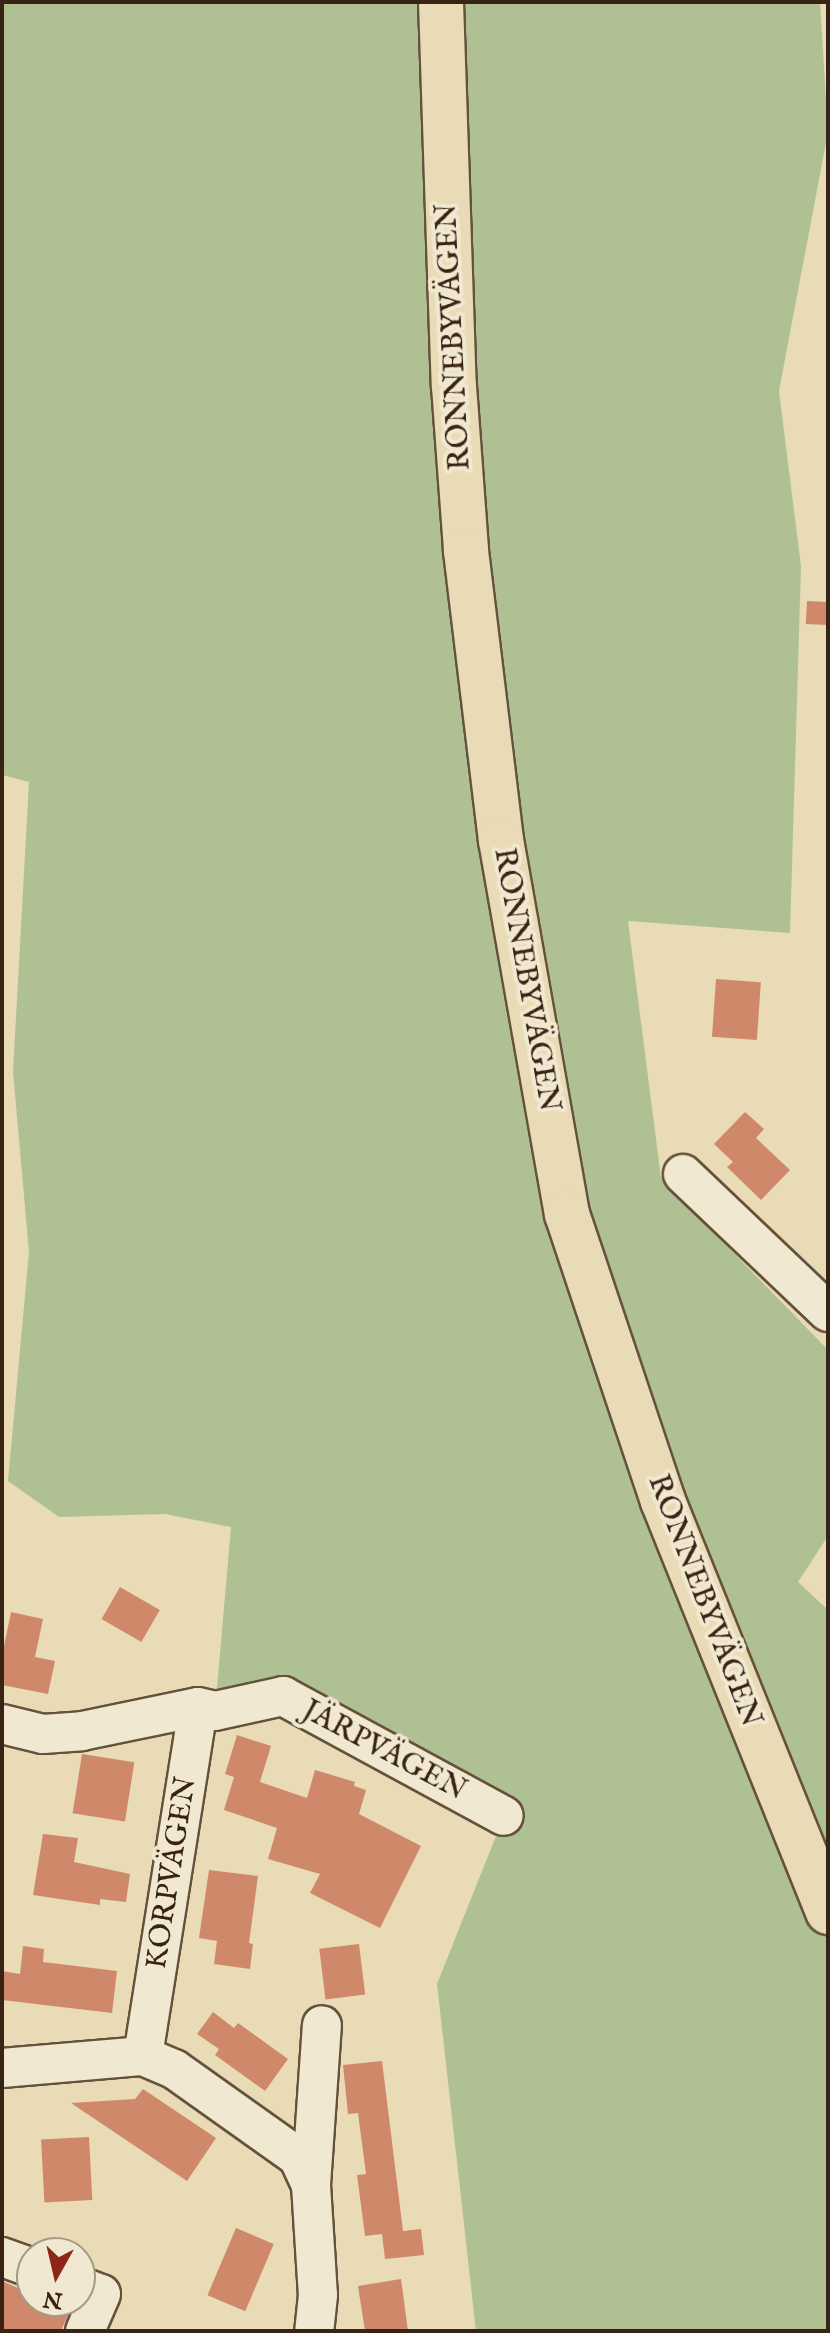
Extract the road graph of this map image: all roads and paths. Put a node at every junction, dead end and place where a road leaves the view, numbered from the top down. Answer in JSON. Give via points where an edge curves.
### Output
{"nodes":[{"id":1,"x":441,"y":2,"type":"edge"},
{"id":2,"x":683,"y":1174,"type":"dead end"},
{"id":3,"x":828,"y":1312,"type":"edge"},
{"id":4,"x":207,"y":1709,"type":"junction"},
{"id":5,"x":2,"y":1724,"type":"edge"},
{"id":6,"x":504,"y":1816,"type":"dead end"},
{"id":7,"x":828,"y":1912,"type":"edge"},
{"id":8,"x":322,"y":2025,"type":"dead end"},
{"id":9,"x":143,"y":2056,"type":"junction"},
{"id":10,"x":2,"y":2068,"type":"edge"},
{"id":11,"x":311,"y":2185,"type":"junction"},
{"id":12,"x":314,"y":2331,"type":"edge"}],
"edges":[{"from":1,"to":7,"type":"main road","name":"RONNEBYVÄGEN","via":[[454,386],[466,551],[501,840],[567,1214],[663,1501]]},
{"from":2,"to":3,"type":"street"},
{"from":4,"to":5,"type":"street","name":"JÄRPVÄGEN","via":[[43,1734]]},
{"from":4,"to":6,"type":"street","name":"JÄRPVÄGEN","via":[[283,1696]]},
{"from":4,"to":9,"type":"street","name":"KORPVÄGEN"},
{"from":8,"to":11,"type":"street"},
{"from":9,"to":10,"type":"street"},
{"from":9,"to":11,"type":"street","via":[[174,2069],[298,2157]]},
{"from":11,"to":12,"type":"street","via":[[318,2295]]}]}
